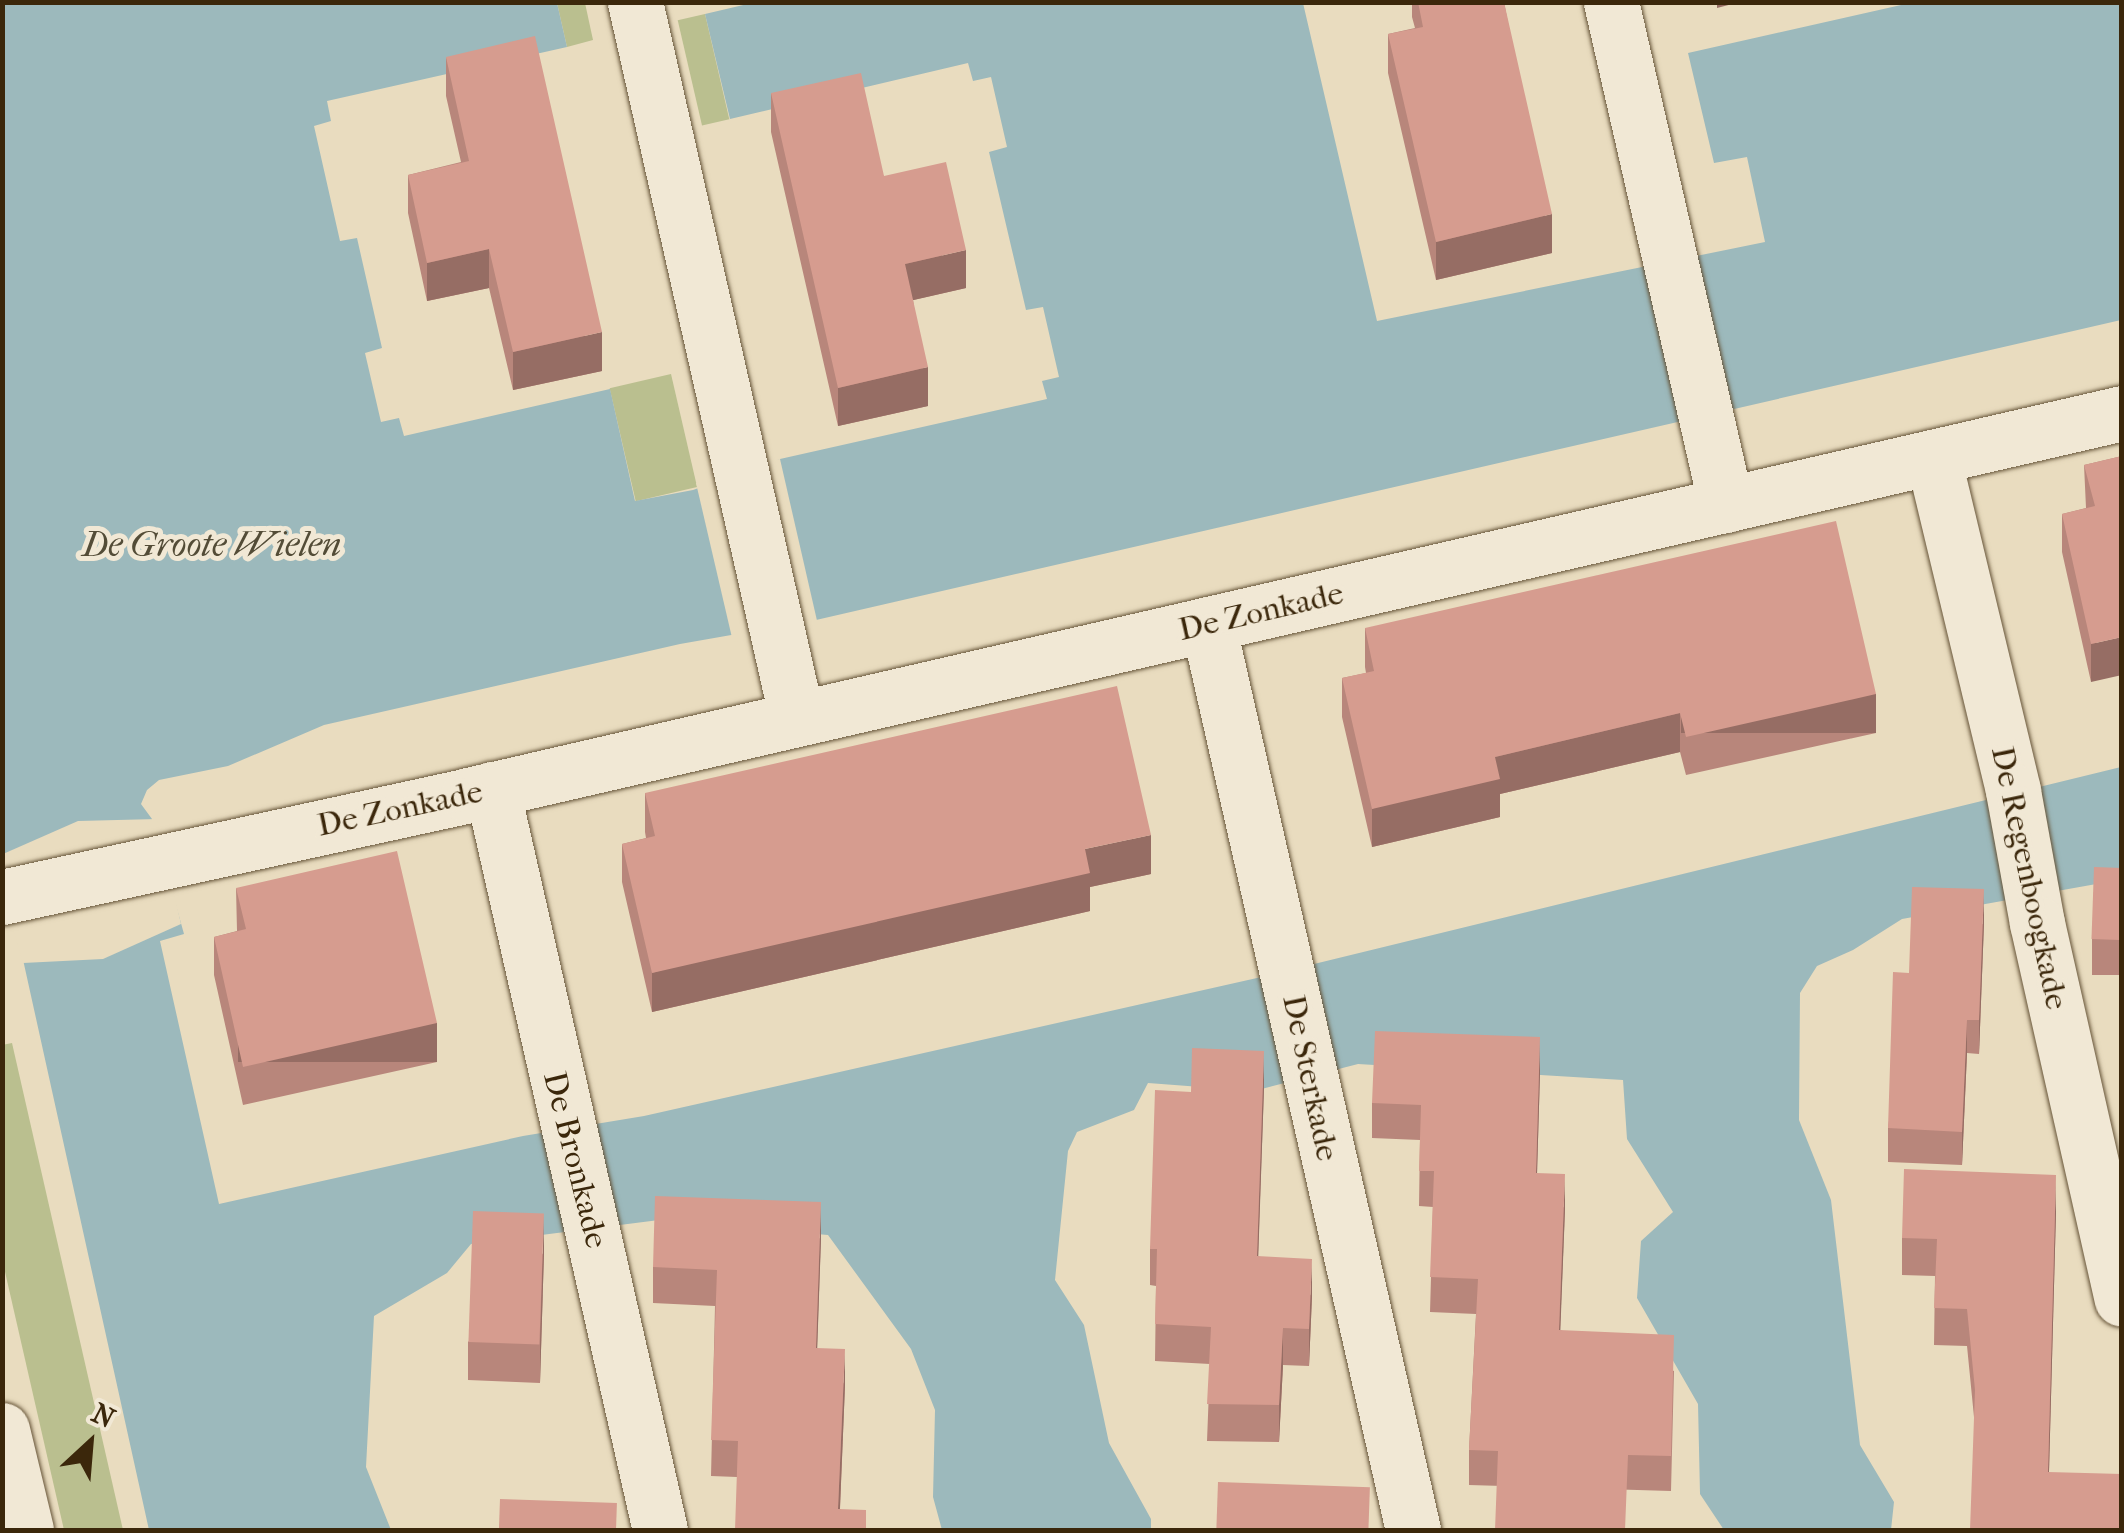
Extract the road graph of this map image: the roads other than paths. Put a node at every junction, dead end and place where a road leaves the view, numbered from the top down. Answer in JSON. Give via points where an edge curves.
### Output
{"nodes":[{"id":1,"x":634,"y":2,"type":"edge"},
{"id":2,"x":1612,"y":2,"type":"edge"},
{"id":3,"x":2122,"y":414,"type":"edge"},
{"id":4,"x":1932,"y":457,"type":"junction"},
{"id":5,"x":1720,"y":480,"type":"junction"},
{"id":6,"x":1208,"y":624,"type":"junction"},
{"id":7,"x":792,"y":693,"type":"junction"},
{"id":8,"x":492,"y":789,"type":"junction"},
{"id":9,"x":2,"y":897,"type":"edge"},
{"id":10,"x":2122,"y":1300,"type":"edge"},
{"id":11,"x":2,"y":1430,"type":"edge"},
{"id":12,"x":26,"y":1530,"type":"edge"},
{"id":13,"x":660,"y":1530,"type":"edge"},
{"id":14,"x":1413,"y":1530,"type":"edge"}],
"edges":[{"from":1,"to":7,"type":"street"},
{"from":2,"to":5,"type":"street"},
{"from":3,"to":4,"type":"street","name":"De Zonkade"},
{"from":4,"to":5,"type":"street","name":"De Zonkade"},
{"from":4,"to":10,"type":"street","name":"De Regenboogkade","via":[[2013,791],[2036,923]]},
{"from":5,"to":6,"type":"street","name":"De Zonkade"},
{"from":6,"to":7,"type":"street","name":"De Zonkade"},
{"from":6,"to":14,"type":"street","name":"De Sterkade"},
{"from":7,"to":8,"type":"street","name":"De Zonkade"},
{"from":8,"to":9,"type":"street","name":"De Zonkade"},
{"from":8,"to":13,"type":"street","name":"De Bronkade"},
{"from":11,"to":12,"type":"street"}]}
